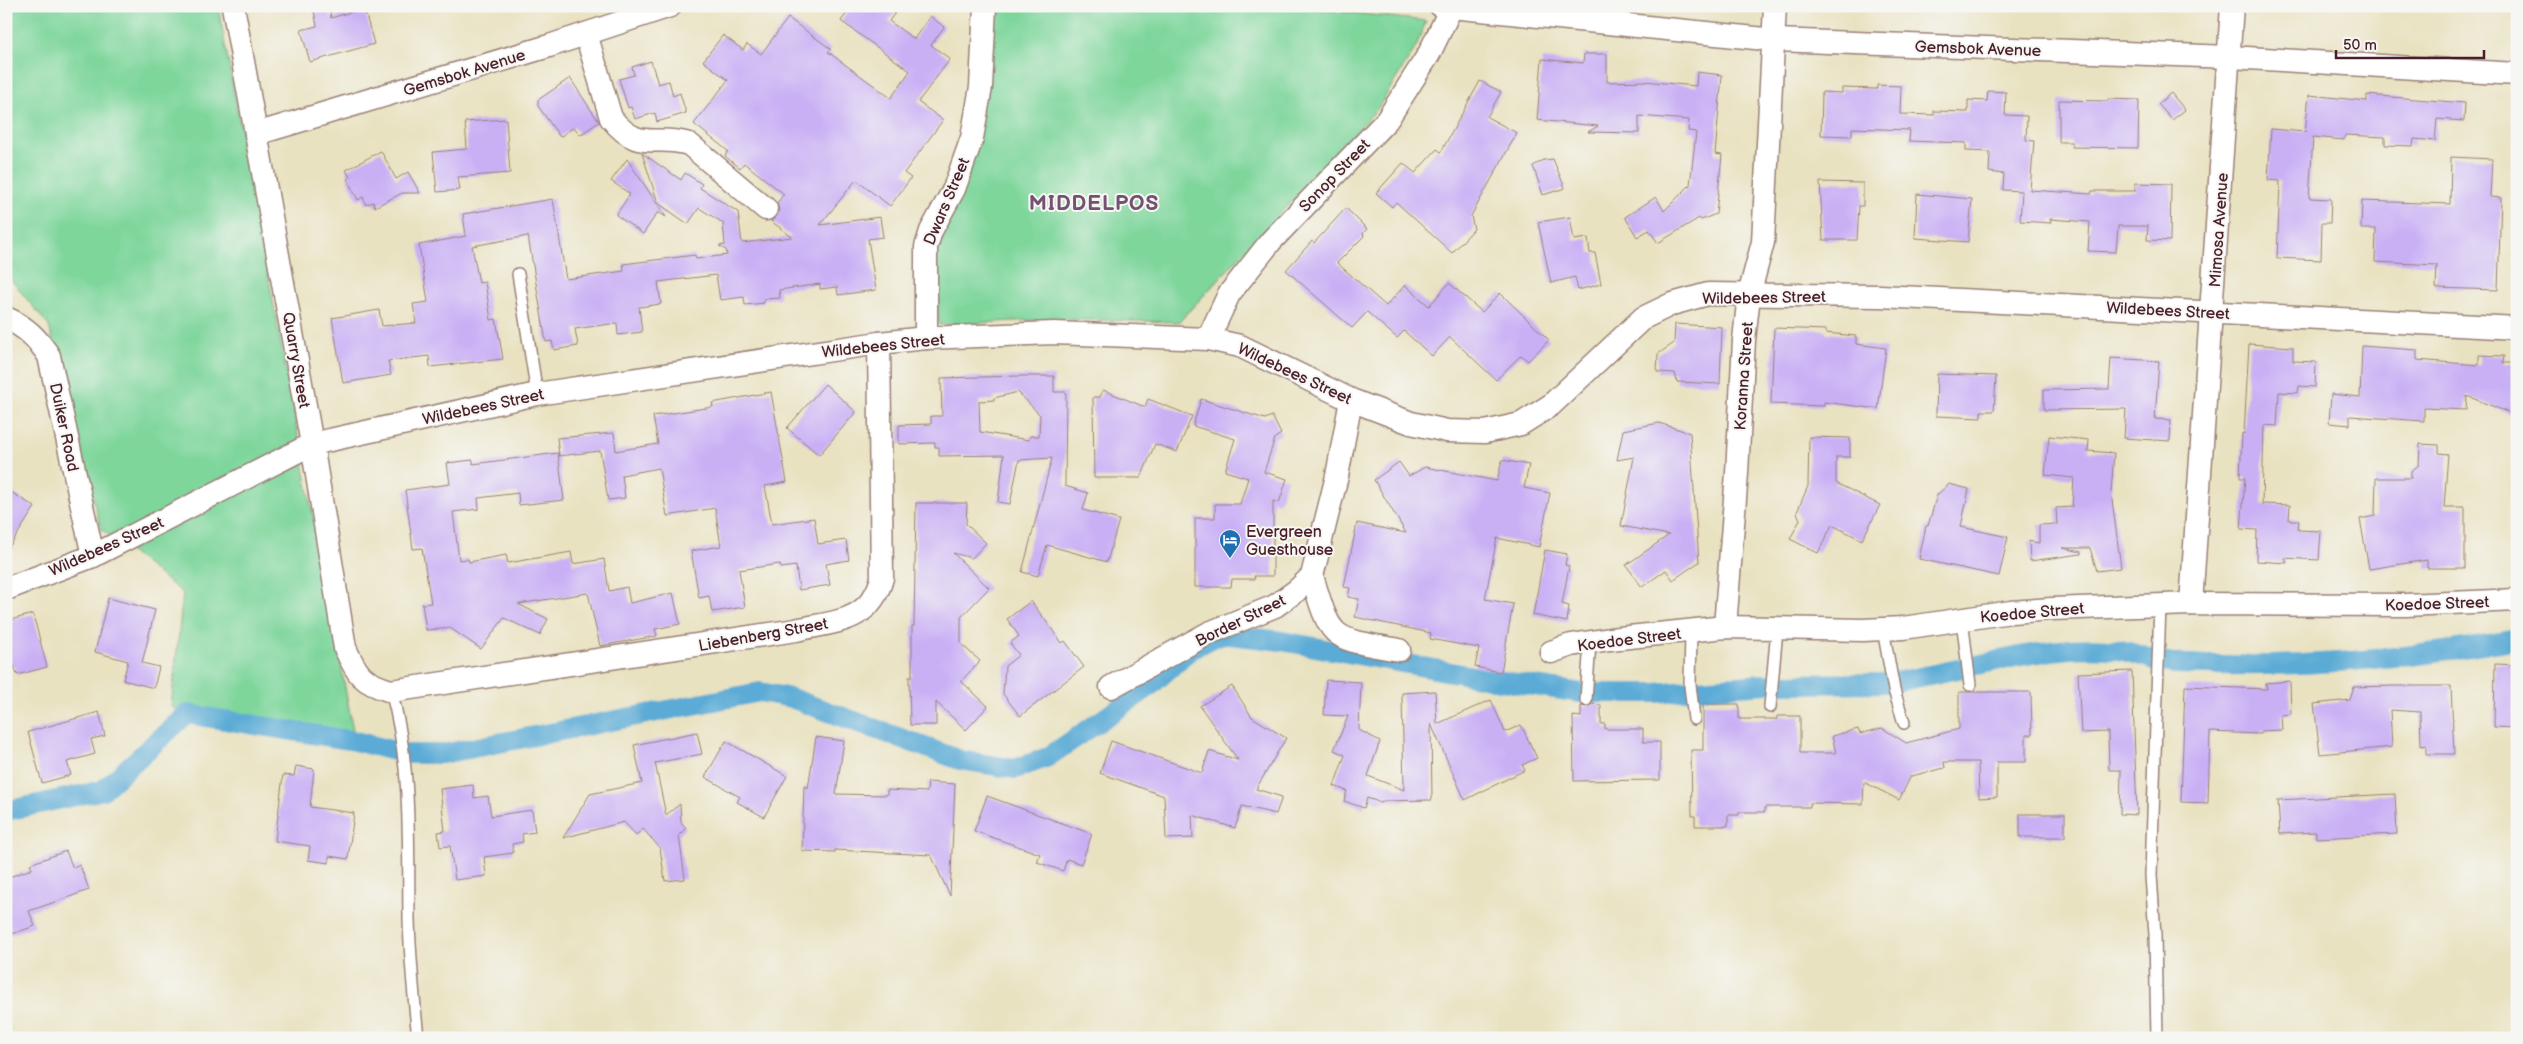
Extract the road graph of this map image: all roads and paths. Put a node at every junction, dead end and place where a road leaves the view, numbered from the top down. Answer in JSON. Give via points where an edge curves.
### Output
{"nodes":[{"id":1,"x":233,"y":6,"type":"edge"},
{"id":2,"x":670,"y":6,"type":"edge"},
{"id":3,"x":985,"y":6,"type":"edge"},
{"id":4,"x":1775,"y":6,"type":"edge"},
{"id":5,"x":2232,"y":6,"type":"edge"},
{"id":6,"x":1448,"y":7,"type":"edge"},
{"id":7,"x":586,"y":34,"type":"junction"},
{"id":8,"x":1774,"y":40,"type":"junction"},
{"id":9,"x":2230,"y":57,"type":"junction"},
{"id":10,"x":2517,"y":74,"type":"edge"},
{"id":11,"x":256,"y":134,"type":"junction"},
{"id":12,"x":766,"y":209,"type":"dead end"},
{"id":13,"x":518,"y":274,"type":"dead end"},
{"id":14,"x":1749,"y":295,"type":"junction"},
{"id":15,"x":2212,"y":312,"type":"junction"},
{"id":16,"x":6,"y":318,"type":"edge"},
{"id":17,"x":2517,"y":328,"type":"edge"},
{"id":18,"x":926,"y":338,"type":"junction"},
{"id":19,"x":1208,"y":339,"type":"junction"},
{"id":20,"x":879,"y":343,"type":"junction"},
{"id":21,"x":537,"y":394,"type":"junction"},
{"id":22,"x":1351,"y":400,"type":"junction"},
{"id":23,"x":312,"y":444,"type":"junction"},
{"id":24,"x":92,"y":556,"type":"junction"},
{"id":25,"x":1312,"y":576,"type":"junction"},
{"id":26,"x":6,"y":589,"type":"edge"},
{"id":27,"x":2517,"y":600,"type":"edge"},
{"id":28,"x":2160,"y":604,"type":"junction"},
{"id":29,"x":2191,"y":604,"type":"junction"},
{"id":30,"x":1962,"y":619,"type":"junction"},
{"id":31,"x":1725,"y":627,"type":"junction"},
{"id":32,"x":1777,"y":628,"type":"junction"},
{"id":33,"x":1883,"y":629,"type":"junction"},
{"id":34,"x":1691,"y":631,"type":"junction"},
{"id":35,"x":1590,"y":642,"type":"junction"},
{"id":36,"x":1399,"y":650,"type":"dead end"},
{"id":37,"x":1551,"y":652,"type":"dead end"},
{"id":38,"x":1970,"y":685,"type":"dead end"},
{"id":39,"x":1111,"y":687,"type":"dead end"},
{"id":40,"x":391,"y":691,"type":"junction"},
{"id":41,"x":1586,"y":700,"type":"dead end"},
{"id":42,"x":1770,"y":707,"type":"dead end"},
{"id":43,"x":1694,"y":718,"type":"dead end"},
{"id":44,"x":1904,"y":723,"type":"dead end"},
{"id":45,"x":418,"y":1038,"type":"edge"},
{"id":46,"x":2157,"y":1038,"type":"edge"}],
"edges":[{"from":1,"to":11,"type":"street","name":"Quarry Street"},
{"from":2,"to":7,"type":"street","name":"Gemsbok Avenue"},
{"from":3,"to":18,"type":"street","name":"Dwars Street","via":[[981,88],[972,138],[954,189],[931,230],[926,247]]},
{"from":4,"to":8,"type":"street","name":"Koranna Street"},
{"from":5,"to":9,"type":"street","name":"Mimosa Avenue"},
{"from":6,"to":8,"type":"street","name":"Gemsbok Avenue"},
{"from":6,"to":19,"type":"street","name":"Sonop Street","via":[[1429,54],[1387,120],[1271,242],[1229,294]]},
{"from":7,"to":11,"type":"street","name":"Gemsbok Avenue"},
{"from":7,"to":12,"type":"street","via":[[611,118],[617,126],[642,141],[688,144]]},
{"from":8,"to":9,"type":"street","name":"Gemsbok Avenue"},
{"from":8,"to":14,"type":"street","name":"Koranna Street","via":[[1763,242]]},
{"from":9,"to":10,"type":"street","name":"Gemsbok Avenue"},
{"from":9,"to":15,"type":"street","name":"Mimosa Avenue"},
{"from":11,"to":23,"type":"street","name":"Quarry Street"},
{"from":13,"to":21,"type":"lane"},
{"from":14,"to":15,"type":"street","name":"Wildebees Street","via":[[1880,296]]},
{"from":14,"to":22,"type":"street","name":"Wildebees Street","via":[[1708,294],[1672,304],[1643,318],[1552,405],[1521,424],[1485,432],[1447,431],[1411,423]]},
{"from":14,"to":31,"type":"street","name":"Koranna Street"},
{"from":15,"to":17,"type":"street","name":"Wildebees Street"},
{"from":15,"to":29,"type":"street","name":"Mimosa Avenue"},
{"from":16,"to":24,"type":"street","name":"Duiker Road","via":[[24,326],[49,356]]},
{"from":18,"to":19,"type":"street","name":"Wildebees Street","via":[[1054,333]]},
{"from":18,"to":20,"type":"street","name":"Wildebees Street"},
{"from":19,"to":22,"type":"street","name":"Wildebees Street","via":[[1240,346]]},
{"from":20,"to":21,"type":"street","name":"Wildebees Street"},
{"from":20,"to":40,"type":"street","name":"Liebenberg Street","via":[[882,578],[873,601],[862,612],[796,630]]},
{"from":21,"to":23,"type":"street","name":"Wildebees Street"},
{"from":22,"to":25,"type":"street","via":[[1337,476]]},
{"from":23,"to":24,"type":"street","name":"Wildebees Street"},
{"from":23,"to":40,"type":"street","name":"Quarry Street","via":[[345,648],[353,666],[371,685]]},
{"from":24,"to":26,"type":"street","name":"Wildebees Street"},
{"from":25,"to":36,"type":"street","via":[[1323,613],[1337,636]]},
{"from":25,"to":39,"type":"street","name":"Border Street","via":[[1275,606],[1209,633]]},
{"from":27,"to":29,"type":"street","name":"Koedoe Street","via":[[2405,605]]},
{"from":28,"to":29,"type":"street","name":"Koedoe Street"},
{"from":28,"to":30,"type":"street","name":"Koedoe Street","via":[[2011,612]]},
{"from":28,"to":46,"type":"lane","via":[[2151,874]]},
{"from":30,"to":33,"type":"street","name":"Koedoe Street"},
{"from":30,"to":38,"type":"lane"},
{"from":31,"to":32,"type":"street","name":"Koedoe Street"},
{"from":31,"to":34,"type":"street","name":"Koedoe Street"},
{"from":32,"to":33,"type":"street","name":"Koedoe Street"},
{"from":32,"to":42,"type":"lane"},
{"from":33,"to":44,"type":"lane","via":[[1894,690]]},
{"from":34,"to":35,"type":"street","name":"Koedoe Street"},
{"from":34,"to":43,"type":"lane","via":[[1690,685]]},
{"from":35,"to":37,"type":"street","name":"Koedoe Street"},
{"from":35,"to":41,"type":"lane"},
{"from":40,"to":45,"type":"lane","via":[[400,724],[404,763]]}]}
